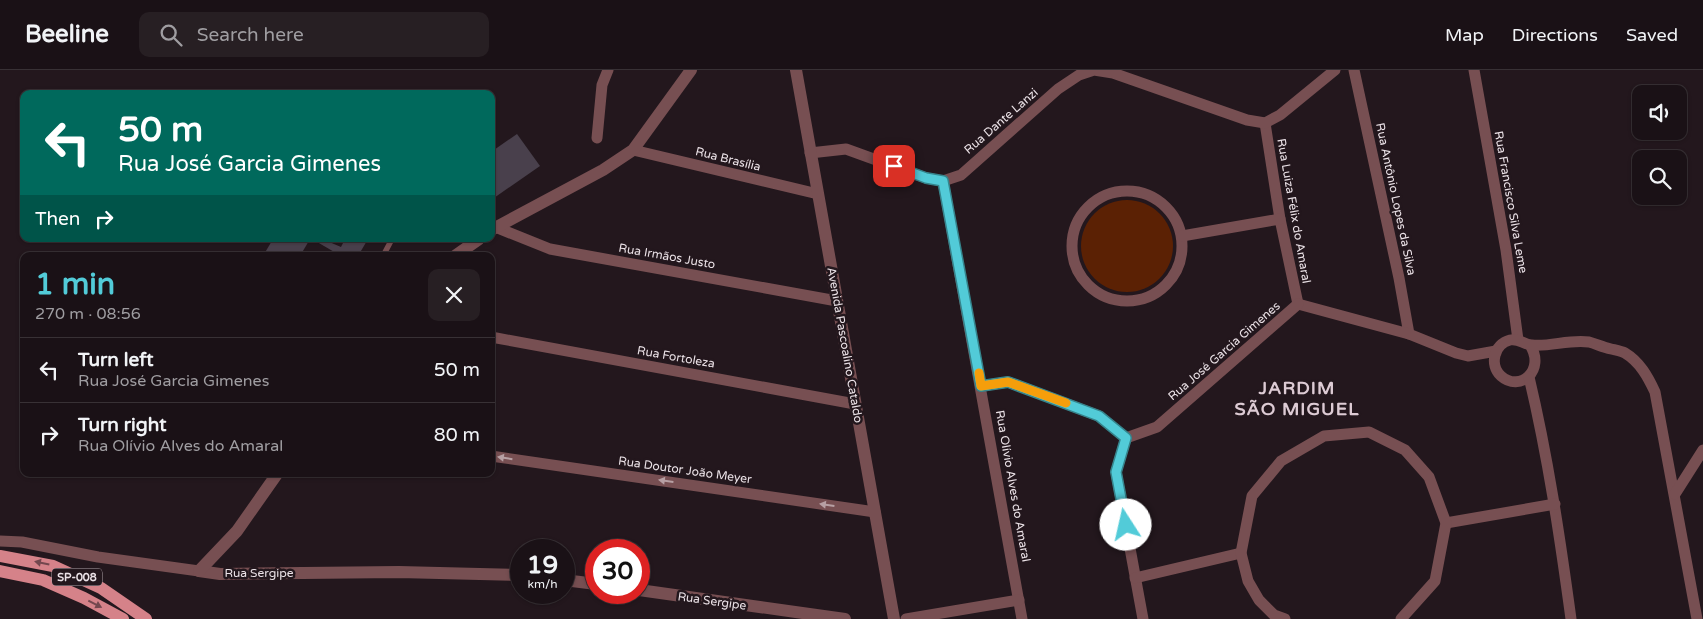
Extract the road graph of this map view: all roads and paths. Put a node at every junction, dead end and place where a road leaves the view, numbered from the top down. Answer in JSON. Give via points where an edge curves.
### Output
{"nodes":[{"id":1,"x":608,"y":70,"type":"edge"},
{"id":2,"x":691,"y":70,"type":"edge"},
{"id":3,"x":796,"y":70,"type":"edge"},
{"id":4,"x":1094,"y":70,"type":"edge"},
{"id":5,"x":1334,"y":70,"type":"edge"},
{"id":6,"x":1354,"y":70,"type":"edge"},
{"id":7,"x":1474,"y":70,"type":"edge"},
{"id":8,"x":1265,"y":123,"type":"junction"},
{"id":9,"x":597,"y":138,"type":"dead end"},
{"id":10,"x":633,"y":150,"type":"junction"},
{"id":11,"x":810,"y":153,"type":"junction"},
{"id":12,"x":943,"y":181,"type":"junction"},
{"id":13,"x":818,"y":194,"type":"junction"},
{"id":14,"x":1280,"y":219,"type":"junction"},
{"id":15,"x":495,"y":227,"type":"edge"},
{"id":16,"x":495,"y":229,"type":"edge"},
{"id":17,"x":1182,"y":236,"type":"junction"},
{"id":18,"x":475,"y":242,"type":"edge"},
{"id":19,"x":461,"y":252,"type":"edge"},
{"id":20,"x":837,"y":301,"type":"junction"},
{"id":21,"x":1298,"y":304,"type":"junction"},
{"id":22,"x":1410,"y":334,"type":"junction"},
{"id":23,"x":495,"y":338,"type":"edge"},
{"id":24,"x":1518,"y":340,"type":"junction"},
{"id":25,"x":1530,"y":345,"type":"junction"},
{"id":26,"x":1496,"y":352,"type":"junction"},
{"id":27,"x":1529,"y":377,"type":"junction"},
{"id":28,"x":981,"y":386,"type":"junction"},
{"id":29,"x":856,"y":404,"type":"junction"},
{"id":30,"x":1126,"y":438,"type":"junction"},
{"id":31,"x":1703,"y":450,"type":"edge"},
{"id":32,"x":495,"y":457,"type":"edge"},
{"id":33,"x":275,"y":477,"type":"edge"},
{"id":34,"x":1675,"y":494,"type":"junction"},
{"id":35,"x":1555,"y":504,"type":"junction"},
{"id":36,"x":875,"y":512,"type":"junction"},
{"id":37,"x":1446,"y":523,"type":"junction"},
{"id":38,"x":0,"y":541,"type":"edge"},
{"id":39,"x":1241,"y":553,"type":"junction"},
{"id":40,"x":0,"y":556,"type":"edge"},
{"id":41,"x":0,"y":571,"type":"edge"},
{"id":42,"x":199,"y":572,"type":"junction"},
{"id":43,"x":510,"y":575,"type":"edge"},
{"id":44,"x":1135,"y":578,"type":"junction"},
{"id":45,"x":650,"y":592,"type":"edge"},
{"id":46,"x":1019,"y":600,"type":"junction"},
{"id":47,"x":123,"y":619,"type":"edge"},
{"id":48,"x":146,"y":619,"type":"edge"},
{"id":49,"x":844,"y":619,"type":"edge"},
{"id":50,"x":894,"y":619,"type":"edge"},
{"id":51,"x":906,"y":619,"type":"edge"},
{"id":52,"x":1022,"y":619,"type":"edge"},
{"id":53,"x":1144,"y":619,"type":"edge"},
{"id":54,"x":1285,"y":619,"type":"edge"},
{"id":55,"x":1401,"y":619,"type":"edge"},
{"id":56,"x":1571,"y":619,"type":"edge"},
{"id":57,"x":1696,"y":619,"type":"edge"}],
"edges":[{"from":1,"to":9,"type":"street","via":[[602,85]]},
{"from":2,"to":10,"type":"street"},
{"from":3,"to":11,"type":"street","name":"Avenida Pascoalino Cataldo"},
{"from":4,"to":8,"type":"street","name":"Rua Dante Lanzi","via":[[1114,73],[1247,120]]},
{"from":4,"to":12,"type":"street","name":"Rua Dante Lanzi","via":[[1079,75],[1058,89],[961,175]]},
{"from":5,"to":8,"type":"street","via":[[1280,115]]},
{"from":6,"to":22,"type":"street","name":"Rua Antônio Lopes da Silva"},
{"from":7,"to":24,"type":"street","name":"Rua Francisco Silva Leme","via":[[1506,250]]},
{"from":8,"to":14,"type":"street","name":"Rua Luiza Félix do Amaral"},
{"from":10,"to":13,"type":"street","name":"Rua Brasília"},
{"from":10,"to":15,"type":"street"},
{"from":11,"to":12,"type":"street","via":[[846,149]]},
{"from":11,"to":13,"type":"street","name":"Avenida Pascoalino Cataldo"},
{"from":12,"to":28,"type":"street","name":"Rua Olívio Alves do Amaral"},
{"from":13,"to":20,"type":"street","name":"Avenida Pascoalino Cataldo"},
{"from":14,"to":17,"type":"street"},
{"from":14,"to":21,"type":"street","name":"Rua Luiza Félix do Amaral"},
{"from":16,"to":20,"type":"street","name":"Rua Irmãos Justo","via":[[550,249]]},
{"from":17,"to":17,"type":"street","via":[[1175,218],[1164,204],[1148,194],[1131,190],[1112,192],[1082,212],[1070,246],[1074,264],[1096,293],[1113,300],[1132,301],[1165,286],[1176,272],[1182,254]]},
{"from":18,"to":19,"type":"street"},
{"from":20,"to":29,"type":"street","name":"Avenida Pascoalino Cataldo"},
{"from":21,"to":22,"type":"street","name":"Rua José Garcia Gimenes"},
{"from":21,"to":30,"type":"street","name":"Rua José Garcia Gimenes","via":[[1157,428]]},
{"from":22,"to":26,"type":"street","name":"Rua José Garcia Gimenes","via":[[1468,356]]},
{"from":23,"to":29,"type":"street","name":"Rua Fortoleza"},
{"from":24,"to":25,"type":"street"},
{"from":24,"to":26,"type":"street","via":[[1501,344]]},
{"from":25,"to":27,"type":"street","via":[[1536,362]]},
{"from":25,"to":34,"type":"street","via":[[1587,342],[1625,353],[1644,370],[1655,392]]},
{"from":26,"to":27,"type":"street","via":[[1496,370],[1502,377],[1510,381]]},
{"from":27,"to":35,"type":"street"},
{"from":28,"to":30,"type":"street","via":[[1008,382],[1099,416]]},
{"from":28,"to":46,"type":"street","name":"Rua Olívio Alves do Amaral"},
{"from":29,"to":36,"type":"street","name":"Avenida Pascoalino Cataldo"},
{"from":30,"to":44,"type":"street","via":[[1116,472]]},
{"from":31,"to":34,"type":"street"},
{"from":36,"to":32,"type":"street","name":"Rua Doutor João Meyer","one_way":true},
{"from":33,"to":42,"type":"street","via":[[237,531]]},
{"from":34,"to":57,"type":"street"},
{"from":35,"to":37,"type":"street"},
{"from":35,"to":56,"type":"street"},
{"from":36,"to":50,"type":"street","name":"Avenida Pascoalino Cataldo"},
{"from":37,"to":39,"type":"street","via":[[1429,477],[1405,450],[1369,432],[1324,436],[1281,461],[1252,496]]},
{"from":37,"to":55,"type":"street","via":[[1435,581]]},
{"from":38,"to":42,"type":"street","name":"Rua Sergipe"},
{"from":39,"to":44,"type":"street"},
{"from":39,"to":54,"type":"street","via":[[1248,581],[1259,600],[1274,615]]},
{"from":48,"to":40,"type":"main road","number":"SP-008","one_way":true,"via":[[101,588],[53,566]]},
{"from":41,"to":47,"type":"main road","number":"SP-008","one_way":true,"via":[[43,580]]},
{"from":42,"to":43,"type":"street","name":"Rua Sergipe"},
{"from":44,"to":53,"type":"street"},
{"from":45,"to":49,"type":"street","name":"Rua Sergipe"},
{"from":46,"to":51,"type":"street"},
{"from":46,"to":52,"type":"street","name":"Rua Olívio Alves do Amaral"}]}
